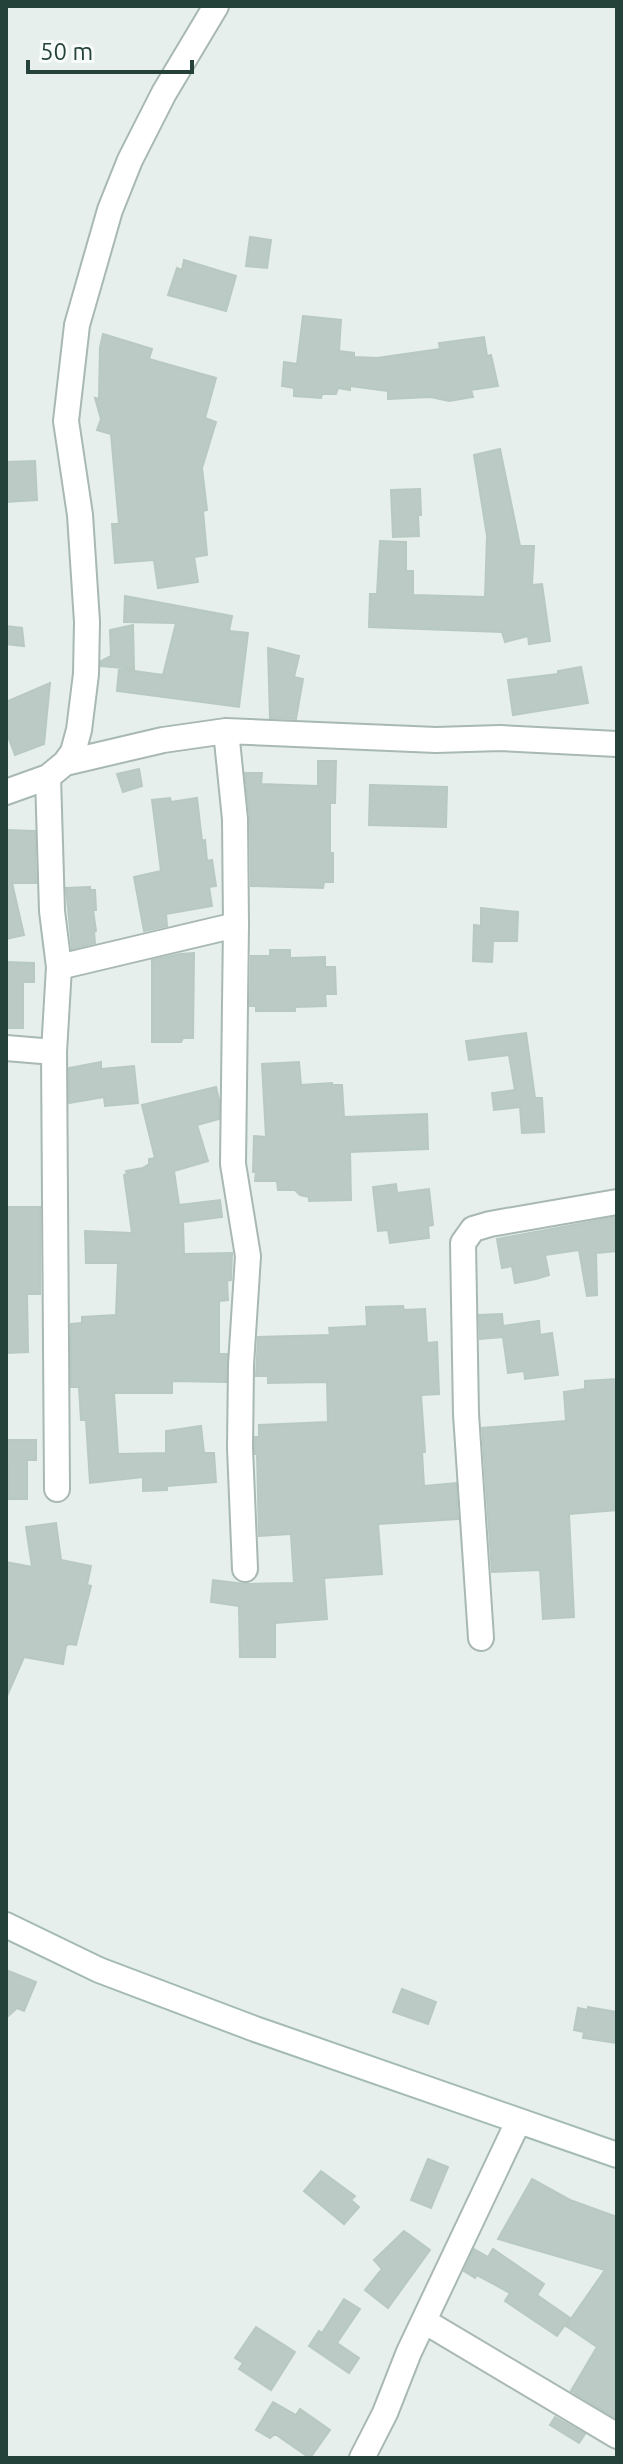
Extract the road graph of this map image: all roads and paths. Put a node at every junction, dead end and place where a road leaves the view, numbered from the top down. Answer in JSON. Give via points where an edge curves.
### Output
{"nodes":[{"id":1,"x":216,"y":6,"type":"edge"},
{"id":2,"x":226,"y":731,"type":"junction"},
{"id":3,"x":617,"y":744,"type":"edge"},
{"id":4,"x":56,"y":770,"type":"junction"},
{"id":5,"x":6,"y":792,"type":"edge"},
{"id":6,"x":236,"y":925,"type":"junction"},
{"id":7,"x":59,"y":967,"type":"junction"},
{"id":8,"x":6,"y":1048,"type":"edge"},
{"id":9,"x":54,"y":1052,"type":"junction"},
{"id":10,"x":617,"y":1202,"type":"edge"},
{"id":11,"x":57,"y":1489,"type":"dead end"},
{"id":12,"x":245,"y":1569,"type":"dead end"},
{"id":13,"x":481,"y":1638,"type":"dead end"},
{"id":14,"x":6,"y":1925,"type":"edge"},
{"id":15,"x":518,"y":2122,"type":"junction"},
{"id":16,"x":617,"y":2155,"type":"edge"},
{"id":17,"x":424,"y":2321,"type":"junction"},
{"id":18,"x":617,"y":2436,"type":"edge"},
{"id":19,"x":362,"y":2458,"type":"edge"}],
"edges":[{"from":1,"to":4,"type":"street","via":[[130,160],[77,325],[66,421],[80,515],[86,674],[73,752]]},
{"from":2,"to":3,"type":"street"},
{"from":2,"to":4,"type":"street","via":[[163,740]]},
{"from":2,"to":6,"type":"street","via":[[234,800]]},
{"from":4,"to":5,"type":"street"},
{"from":4,"to":7,"type":"street","via":[[52,911]]},
{"from":6,"to":7,"type":"street"},
{"from":6,"to":12,"type":"street","via":[[233,1164],[248,1256],[240,1448]]},
{"from":7,"to":9,"type":"street"},
{"from":8,"to":9,"type":"street"},
{"from":9,"to":11,"type":"street"},
{"from":10,"to":13,"type":"street","via":[[490,1224],[473,1229],[463,1243],[466,1414]]},
{"from":14,"to":15,"type":"street","via":[[99,1970]]},
{"from":15,"to":16,"type":"street"},
{"from":15,"to":17,"type":"street"},
{"from":17,"to":18,"type":"street"},
{"from":17,"to":19,"type":"street"}]}
